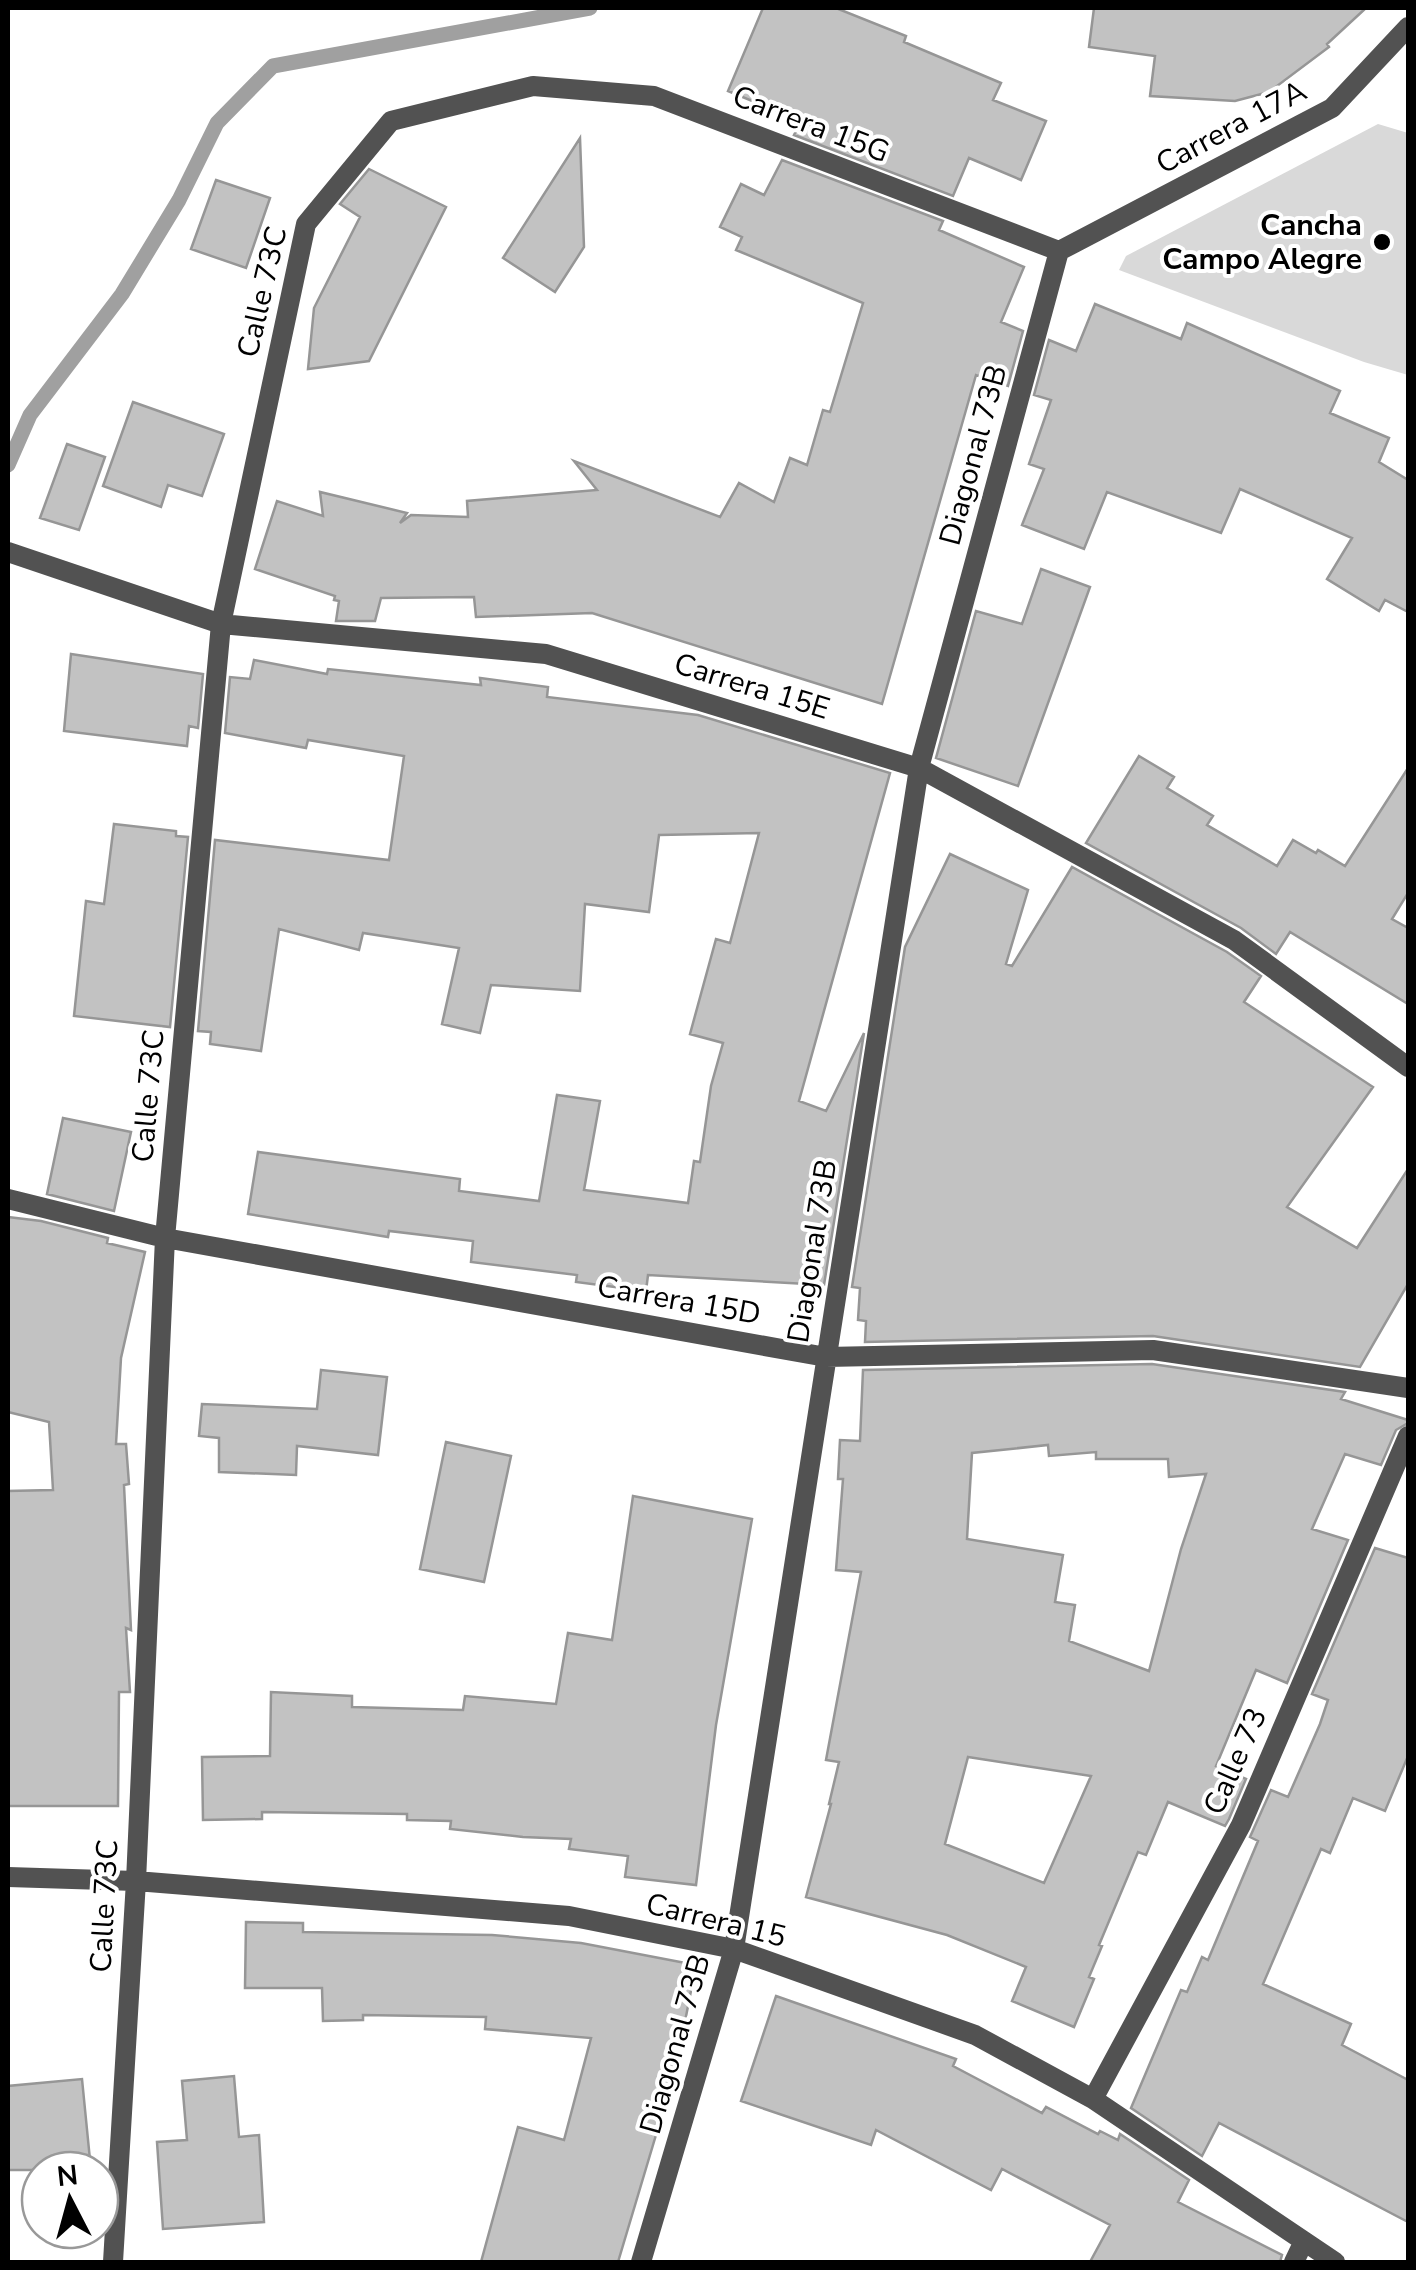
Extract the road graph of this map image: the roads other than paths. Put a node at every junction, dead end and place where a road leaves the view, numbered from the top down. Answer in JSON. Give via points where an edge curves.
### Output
{"nodes":[{"id":1,"x":1408,"y":27,"type":"edge"},
{"id":2,"x":1387,"y":52,"type":"junction"},
{"id":3,"x":1408,"y":60,"type":"edge"},
{"id":4,"x":533,"y":86,"type":"joint"},
{"id":5,"x":1059,"y":251,"type":"junction"},
{"id":6,"x":8,"y":552,"type":"edge"},
{"id":7,"x":222,"y":624,"type":"junction"},
{"id":8,"x":919,"y":768,"type":"junction"},
{"id":9,"x":1408,"y":1068,"type":"edge"},
{"id":10,"x":8,"y":1200,"type":"edge"},
{"id":11,"x":165,"y":1238,"type":"junction"},
{"id":12,"x":826,"y":1357,"type":"junction"},
{"id":13,"x":1408,"y":1388,"type":"edge"},
{"id":14,"x":1408,"y":1436,"type":"edge"},
{"id":15,"x":8,"y":1878,"type":"edge"},
{"id":16,"x":136,"y":1880,"type":"junction"},
{"id":17,"x":734,"y":1949,"type":"junction"},
{"id":18,"x":1094,"y":2099,"type":"junction"},
{"id":19,"x":1304,"y":2241,"type":"junction"},
{"id":20,"x":113,"y":2262,"type":"edge"},
{"id":21,"x":642,"y":2262,"type":"edge"},
{"id":22,"x":1294,"y":2262,"type":"edge"},
{"id":23,"x":1334,"y":2262,"type":"edge"}],
"edges":[{"from":1,"to":2,"type":"street","name":"Carrera 17A"},
{"from":2,"to":3,"type":"street"},
{"from":2,"to":5,"type":"street","name":"Carrera 17A","via":[[1332,108]]},
{"from":4,"to":5,"type":"street","name":"Carrera 15G","via":[[654,96]]},
{"from":4,"to":7,"type":"street","name":"Calle 73C","via":[[391,121],[306,224]]},
{"from":5,"to":8,"type":"street","name":"Diagonal 73B"},
{"from":6,"to":7,"type":"street","name":"Carrera 15E"},
{"from":7,"to":8,"type":"street","name":"Carrera 15E","via":[[546,654]]},
{"from":7,"to":11,"type":"street","name":"Calle 73C"},
{"from":8,"to":9,"type":"street","name":"Carrera 15E","via":[[1234,940]]},
{"from":8,"to":12,"type":"street","name":"Diagonal 73B"},
{"from":10,"to":11,"type":"street","name":"Carrera 15D"},
{"from":11,"to":12,"type":"street","name":"Carrera 15D"},
{"from":11,"to":16,"type":"street","name":"Calle 73C"},
{"from":12,"to":13,"type":"street","name":"Carrera 15D","via":[[1153,1350]]},
{"from":12,"to":17,"type":"street","name":"Diagonal 73B"},
{"from":14,"to":18,"type":"street","name":"Calle 73","via":[[1241,1824]]},
{"from":15,"to":16,"type":"street","name":"Carrera 15"},
{"from":16,"to":17,"type":"street","name":"Carrera 15","via":[[569,1916]]},
{"from":16,"to":20,"type":"street","name":"Calle 73C"},
{"from":17,"to":18,"type":"street","name":"Carrera 15","via":[[974,2036]]},
{"from":17,"to":21,"type":"street","name":"Diagonal 73B"},
{"from":18,"to":19,"type":"street","name":"Carrera 15"},
{"from":19,"to":22,"type":"street"},
{"from":19,"to":23,"type":"street","name":"Carrera 15"}]}
